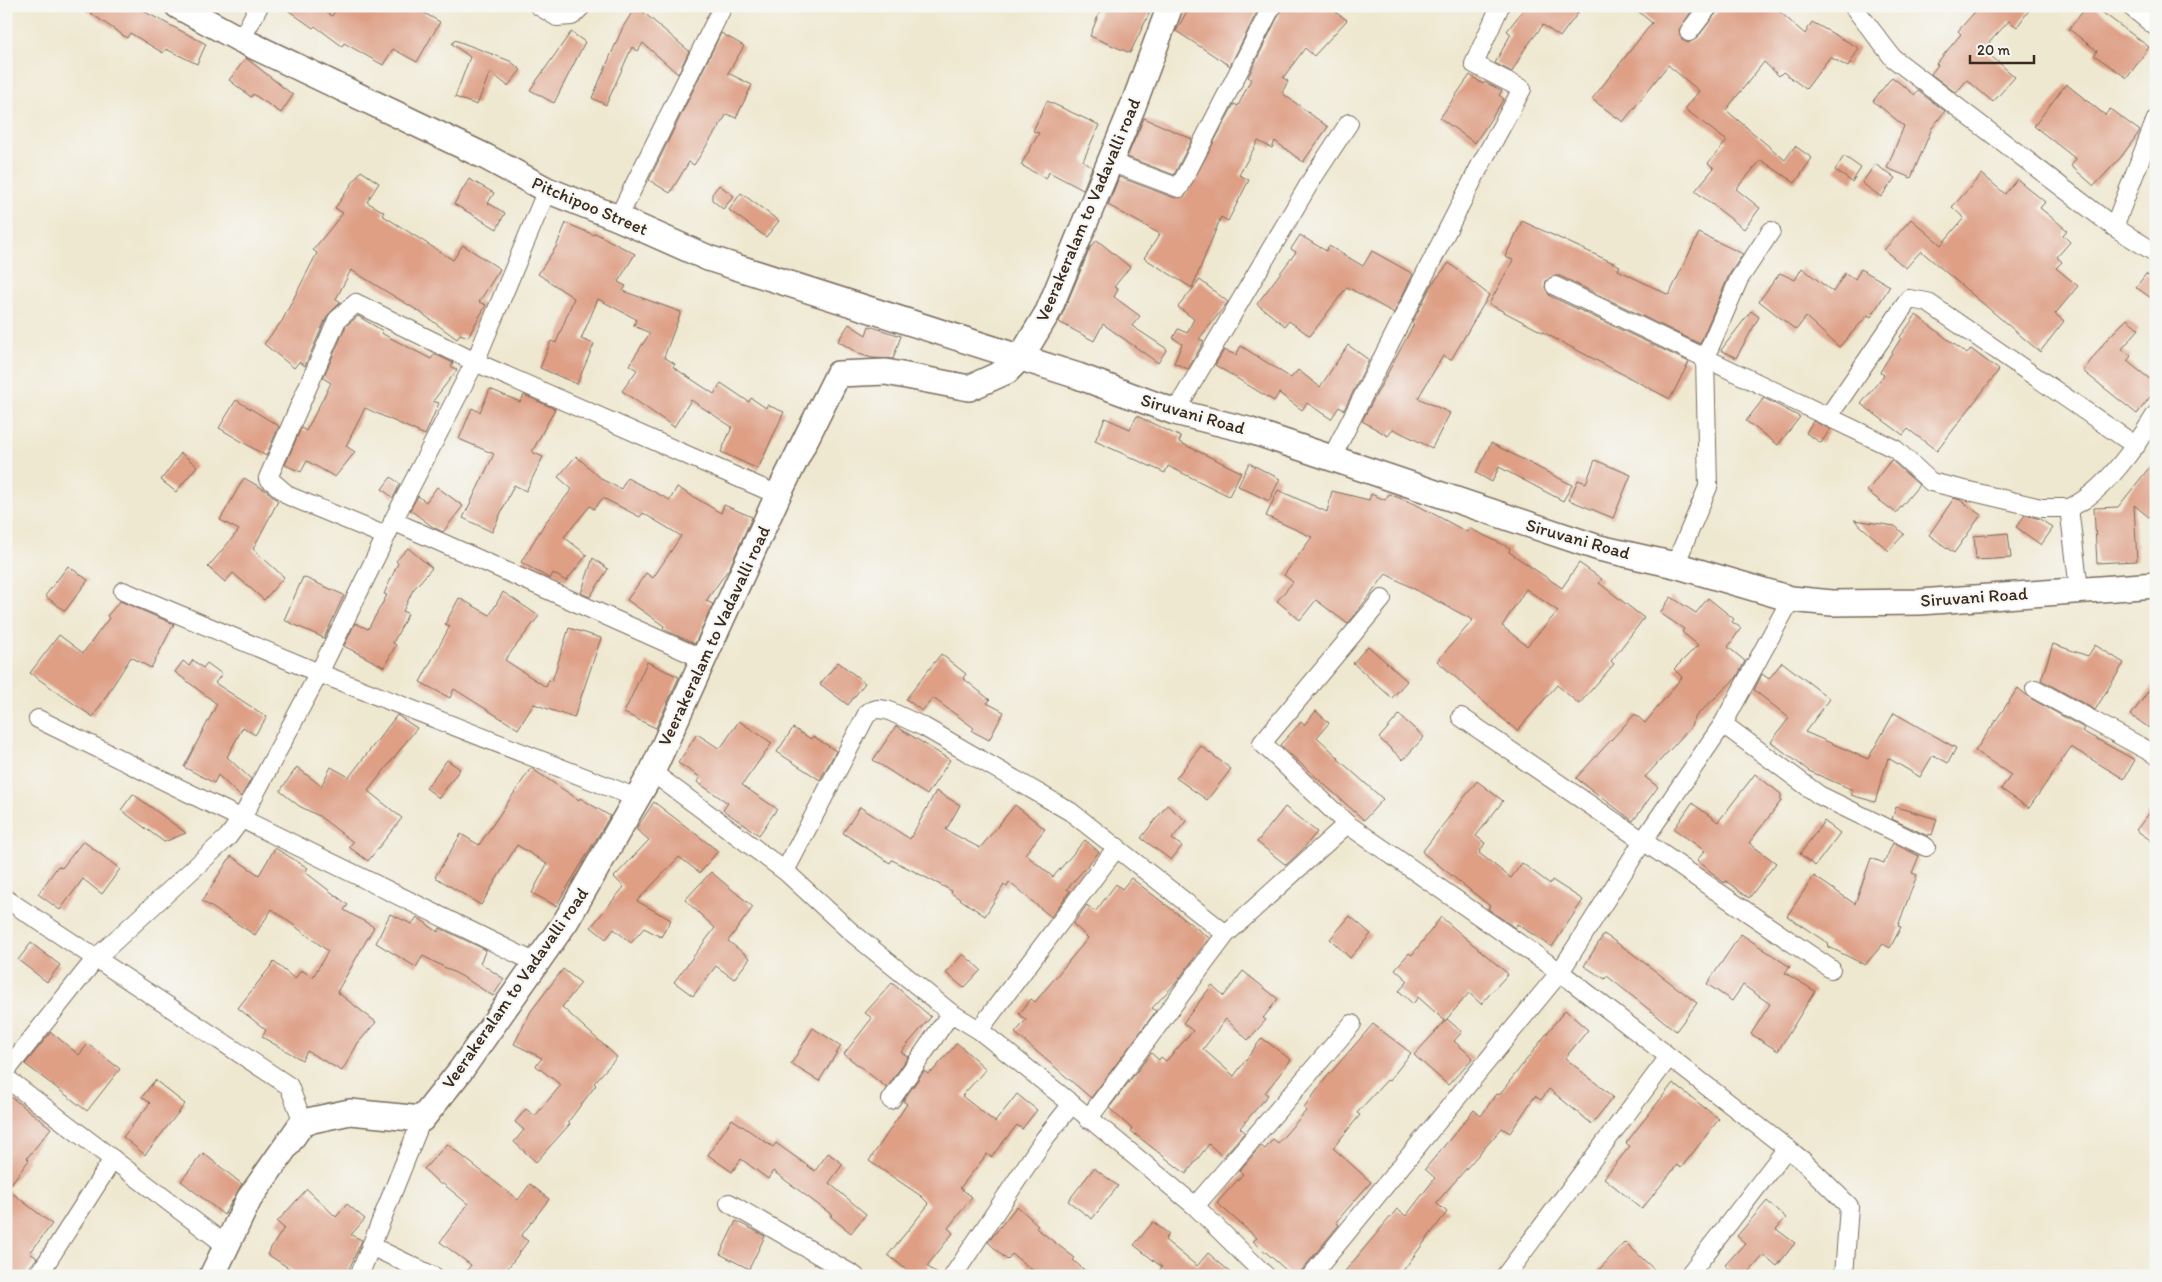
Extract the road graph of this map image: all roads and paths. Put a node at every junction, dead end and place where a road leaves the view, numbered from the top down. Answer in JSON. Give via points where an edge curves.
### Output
{"nodes":[{"id":1,"x":178,"y":6,"type":"edge"},
{"id":2,"x":259,"y":6,"type":"edge"},
{"id":3,"x":539,"y":6,"type":"edge"},
{"id":4,"x":582,"y":6,"type":"edge"},
{"id":5,"x":723,"y":6,"type":"edge"},
{"id":6,"x":1170,"y":6,"type":"edge"},
{"id":7,"x":1272,"y":6,"type":"edge"},
{"id":8,"x":1500,"y":6,"type":"edge"},
{"id":9,"x":1709,"y":6,"type":"edge"},
{"id":10,"x":1853,"y":6,"type":"edge"},
{"id":11,"x":2130,"y":6,"type":"edge"},
{"id":12,"x":2156,"y":27,"type":"edge"},
{"id":13,"x":1689,"y":32,"type":"dead end"},
{"id":14,"x":241,"y":40,"type":"junction"},
{"id":15,"x":2156,"y":119,"type":"edge"},
{"id":16,"x":1349,"y":123,"type":"dead end"},
{"id":17,"x":1110,"y":162,"type":"junction"},
{"id":18,"x":547,"y":190,"type":"junction"},
{"id":19,"x":618,"y":218,"type":"junction"},
{"id":20,"x":2114,"y":227,"type":"junction"},
{"id":21,"x":1771,"y":231,"type":"dead end"},
{"id":22,"x":2156,"y":253,"type":"edge"},
{"id":23,"x":1555,"y":286,"type":"dead end"},
{"id":24,"x":1021,"y":357,"type":"junction"},
{"id":25,"x":1705,"y":358,"type":"junction"},
{"id":26,"x":475,"y":362,"type":"junction"},
{"id":27,"x":1175,"y":412,"type":"junction"},
{"id":28,"x":2156,"y":414,"type":"edge"},
{"id":29,"x":1828,"y":417,"type":"junction"},
{"id":30,"x":2136,"y":446,"type":"junction"},
{"id":31,"x":1331,"y":459,"type":"junction"},
{"id":32,"x":778,"y":495,"type":"junction"},
{"id":33,"x":2069,"y":508,"type":"junction"},
{"id":34,"x":390,"y":528,"type":"junction"},
{"id":35,"x":1675,"y":565,"type":"junction"},
{"id":36,"x":2156,"y":585,"type":"edge"},
{"id":37,"x":2079,"y":589,"type":"junction"},
{"id":38,"x":123,"y":591,"type":"dead end"},
{"id":39,"x":1382,"y":599,"type":"dead end"},
{"id":40,"x":1791,"y":599,"type":"junction"},
{"id":41,"x":703,"y":659,"type":"junction"},
{"id":42,"x":319,"y":673,"type":"junction"},
{"id":43,"x":2035,"y":689,"type":"dead end"},
{"id":44,"x":1461,"y":717,"type":"dead end"},
{"id":45,"x":38,"y":720,"type":"dead end"},
{"id":46,"x":1723,"y":724,"type":"junction"},
{"id":47,"x":2156,"y":755,"type":"edge"},
{"id":48,"x":652,"y":772,"type":"junction"},
{"id":49,"x":637,"y":798,"type":"junction"},
{"id":50,"x":242,"y":818,"type":"junction"},
{"id":51,"x":1348,"y":824,"type":"junction"},
{"id":52,"x":1643,"y":841,"type":"junction"},
{"id":53,"x":1926,"y":847,"type":"dead end"},
{"id":54,"x":1116,"y":848,"type":"junction"},
{"id":55,"x":785,"y":871,"type":"junction"},
{"id":56,"x":6,"y":899,"type":"edge"},
{"id":57,"x":1226,"y":934,"type":"junction"},
{"id":58,"x":96,"y":958,"type":"junction"},
{"id":59,"x":536,"y":963,"type":"junction"},
{"id":60,"x":1831,"y":969,"type":"dead end"},
{"id":61,"x":1560,"y":972,"type":"junction"},
{"id":62,"x":950,"y":1014,"type":"junction"},
{"id":63,"x":1352,"y":1024,"type":"dead end"},
{"id":64,"x":979,"y":1030,"type":"junction"},
{"id":65,"x":1670,"y":1056,"type":"junction"},
{"id":66,"x":6,"y":1071,"type":"edge"},
{"id":67,"x":6,"y":1078,"type":"edge"},
{"id":68,"x":891,"y":1100,"type":"dead end"},
{"id":69,"x":1072,"y":1104,"type":"junction"},
{"id":70,"x":422,"y":1119,"type":"junction"},
{"id":71,"x":1088,"y":1119,"type":"junction"},
{"id":72,"x":303,"y":1122,"type":"junction"},
{"id":73,"x":1787,"y":1148,"type":"junction"},
{"id":74,"x":113,"y":1159,"type":"junction"},
{"id":75,"x":729,"y":1203,"type":"dead end"},
{"id":76,"x":1195,"y":1206,"type":"junction"},
{"id":77,"x":227,"y":1246,"type":"junction"},
{"id":78,"x":371,"y":1246,"type":"junction"},
{"id":79,"x":38,"y":1276,"type":"edge"},
{"id":80,"x":212,"y":1276,"type":"edge"},
{"id":81,"x":359,"y":1276,"type":"edge"},
{"id":82,"x":433,"y":1276,"type":"edge"},
{"id":83,"x":855,"y":1276,"type":"edge"},
{"id":84,"x":952,"y":1276,"type":"edge"},
{"id":85,"x":1266,"y":1276,"type":"edge"},
{"id":86,"x":1311,"y":1276,"type":"edge"},
{"id":87,"x":1505,"y":1276,"type":"edge"},
{"id":88,"x":1688,"y":1276,"type":"edge"},
{"id":89,"x":1844,"y":1276,"type":"edge"}],
"edges":[{"from":1,"to":14,"type":"street","name":"Pitchipoo Street"},
{"from":2,"to":14,"type":"street"},
{"from":3,"to":4,"type":"street","via":[[557,17],[572,16]]},
{"from":5,"to":19,"type":"street"},
{"from":6,"to":17,"type":"street","name":"Veerakeralam to Vadavalli road"},
{"from":7,"to":17,"type":"street","via":[[1179,188]]},
{"from":8,"to":31,"type":"street","via":[[1474,64],[1522,89]]},
{"from":9,"to":13,"type":"street"},
{"from":10,"to":20,"type":"street","via":[[1893,58]]},
{"from":11,"to":12,"type":"street"},
{"from":14,"to":18,"type":"street","name":"Pitchipoo Street","via":[[486,157]]},
{"from":15,"to":20,"type":"street"},
{"from":16,"to":27,"type":"street","via":[[1312,179]]},
{"from":17,"to":24,"type":"street","name":"Veerakeralam to Vadavalli road","via":[[1048,312]]},
{"from":18,"to":19,"type":"street","name":"Pitchipoo Street"},
{"from":18,"to":26,"type":"street"},
{"from":19,"to":24,"type":"street","name":"Pitchipoo Street","via":[[708,258]]},
{"from":20,"to":22,"type":"street"},
{"from":21,"to":25,"type":"street","via":[[1739,279]]},
{"from":23,"to":25,"type":"street"},
{"from":24,"to":27,"type":"street","name":"Siruvani Road"},
{"from":24,"to":32,"type":"street","name":"Veerakeralam to Vadavalli road","via":[[1007,371],[969,388],[886,372],[838,374]]},
{"from":25,"to":29,"type":"street"},
{"from":25,"to":35,"type":"street","via":[[1708,487]]},
{"from":26,"to":32,"type":"street"},
{"from":26,"to":34,"type":"street"},
{"from":26,"to":34,"type":"street","via":[[356,303],[338,320],[268,478],[289,496]]},
{"from":27,"to":31,"type":"street","name":"Siruvani Road","via":[[1248,430]]},
{"from":28,"to":30,"type":"street"},
{"from":29,"to":30,"type":"street","via":[[1909,299],[1927,302]]},
{"from":29,"to":33,"type":"street","via":[[1895,449],[1931,482],[2041,508]]},
{"from":30,"to":33,"type":"street","via":[[2081,502]]},
{"from":31,"to":35,"type":"street","name":"Siruvani Road","via":[[1599,548]]},
{"from":32,"to":41,"type":"street","name":"Veerakeralam to Vadavalli road"},
{"from":33,"to":37,"type":"street"},
{"from":34,"to":41,"type":"street"},
{"from":34,"to":42,"type":"street"},
{"from":35,"to":40,"type":"street","name":"Siruvani Road"},
{"from":36,"to":37,"type":"street","name":"Siruvani Road"},
{"from":37,"to":40,"type":"street","name":"Siruvani Road","via":[[1920,602],[1832,603]]},
{"from":38,"to":42,"type":"street"},
{"from":39,"to":51,"type":"street","via":[[1262,743]]},
{"from":40,"to":46,"type":"street"},
{"from":41,"to":48,"type":"street","name":"Veerakeralam to Vadavalli road"},
{"from":42,"to":49,"type":"street"},
{"from":42,"to":50,"type":"street"},
{"from":43,"to":47,"type":"street"},
{"from":44,"to":52,"type":"street"},
{"from":45,"to":50,"type":"street"},
{"from":46,"to":52,"type":"street"},
{"from":46,"to":53,"type":"street","via":[[1819,795]]},
{"from":48,"to":49,"type":"street","name":"Veerakeralam to Vadavalli road"},
{"from":48,"to":55,"type":"street"},
{"from":49,"to":59,"type":"street","name":"Veerakeralam to Vadavalli road","via":[[566,921]]},
{"from":50,"to":58,"type":"street","via":[[228,837]]},
{"from":50,"to":59,"type":"street"},
{"from":51,"to":57,"type":"street"},
{"from":51,"to":61,"type":"street"},
{"from":52,"to":60,"type":"street"},
{"from":52,"to":61,"type":"street"},
{"from":54,"to":55,"type":"street","via":[[1071,812],[924,727],[877,708],[868,712]]},
{"from":54,"to":57,"type":"street"},
{"from":54,"to":64,"type":"street"},
{"from":55,"to":62,"type":"street","via":[[850,931]]},
{"from":56,"to":58,"type":"street"},
{"from":57,"to":71,"type":"street"},
{"from":58,"to":66,"type":"street"},
{"from":58,"to":72,"type":"street","via":[[289,1086]]},
{"from":59,"to":70,"type":"street","name":"Veerakeralam to Vadavalli road","via":[[461,1070]]},
{"from":61,"to":65,"type":"street"},
{"from":61,"to":86,"type":"street"},
{"from":62,"to":64,"type":"street"},
{"from":62,"to":68,"type":"street"},
{"from":63,"to":76,"type":"street"},
{"from":64,"to":69,"type":"street"},
{"from":65,"to":73,"type":"street"},
{"from":65,"to":87,"type":"street"},
{"from":67,"to":74,"type":"street"},
{"from":69,"to":71,"type":"street"},
{"from":69,"to":84,"type":"street"},
{"from":70,"to":72,"type":"street","via":[[350,1112]]},
{"from":70,"to":78,"type":"street"},
{"from":71,"to":76,"type":"street"},
{"from":72,"to":77,"type":"street","via":[[249,1199]]},
{"from":73,"to":88,"type":"street"},
{"from":73,"to":89,"type":"street","via":[[1849,1206]]},
{"from":74,"to":77,"type":"street"},
{"from":74,"to":79,"type":"street"},
{"from":75,"to":83,"type":"street"},
{"from":76,"to":85,"type":"street"},
{"from":77,"to":80,"type":"street"},
{"from":78,"to":81,"type":"street"},
{"from":78,"to":82,"type":"street"}]}
